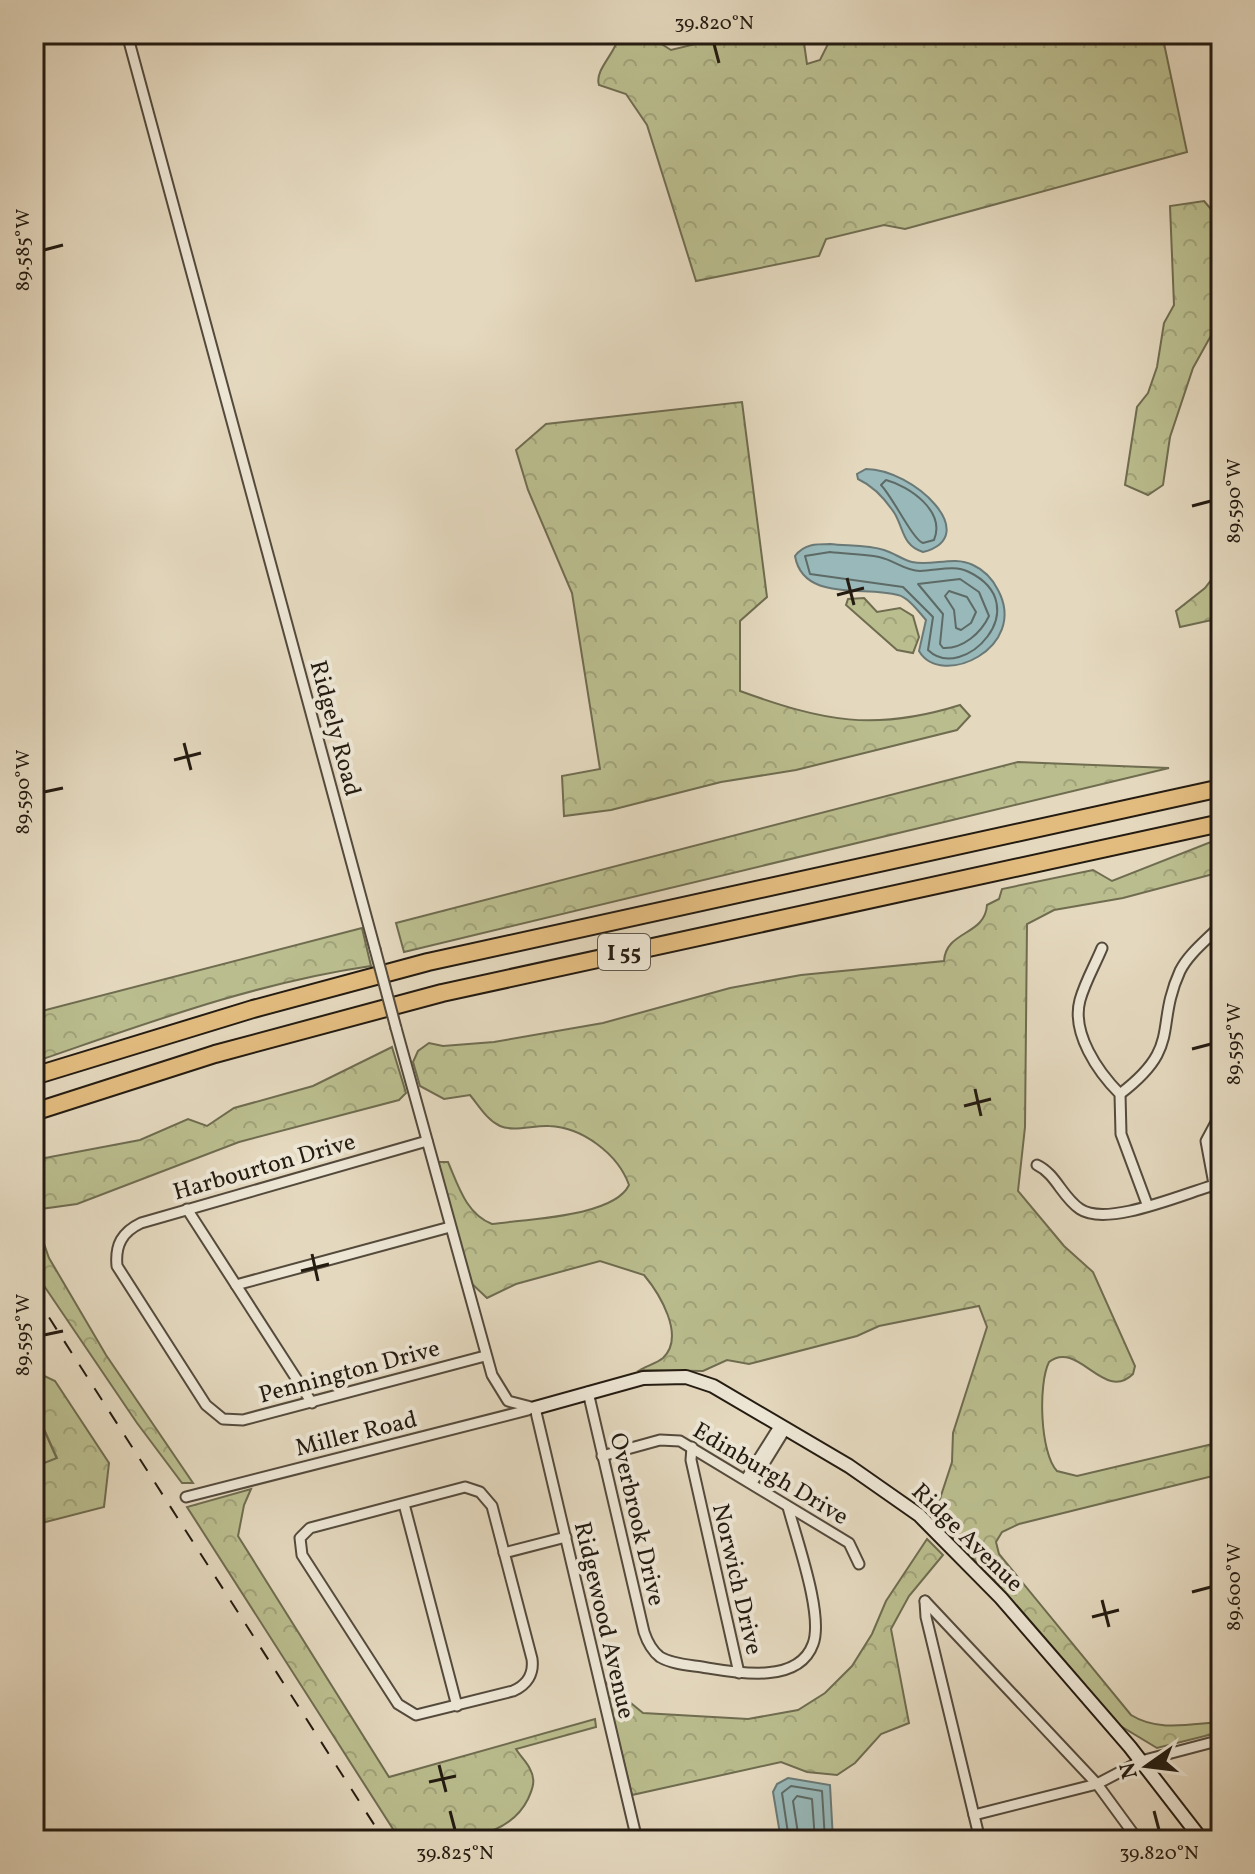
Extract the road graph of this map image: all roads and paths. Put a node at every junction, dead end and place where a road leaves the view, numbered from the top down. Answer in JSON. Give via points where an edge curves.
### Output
{"nodes":[{"id":1,"x":127,"y":34,"type":"edge"},
{"id":2,"x":1221,"y":788,"type":"edge"},
{"id":3,"x":1221,"y":823,"type":"edge"},
{"id":4,"x":1221,"y":925,"type":"edge"},
{"id":5,"x":1102,"y":948,"type":"dead end"},
{"id":6,"x":34,"y":1076,"type":"edge"},
{"id":7,"x":1120,"y":1094,"type":"junction"},
{"id":8,"x":34,"y":1112,"type":"edge"},
{"id":9,"x":1221,"y":1113,"type":"edge"},
{"id":10,"x":427,"y":1141,"type":"junction"},
{"id":11,"x":1037,"y":1165,"type":"dead end"},
{"id":12,"x":1218,"y":1184,"type":"edge"},
{"id":13,"x":1147,"y":1204,"type":"junction"},
{"id":14,"x":187,"y":1209,"type":"junction"},
{"id":15,"x":450,"y":1227,"type":"junction"},
{"id":16,"x":236,"y":1285,"type":"junction"},
{"id":17,"x":485,"y":1356,"type":"junction"},
{"id":18,"x":588,"y":1392,"type":"junction"},
{"id":19,"x":312,"y":1403,"type":"junction"},
{"id":20,"x":535,"y":1408,"type":"junction"},
{"id":21,"x":223,"y":1419,"type":"joint"},
{"id":22,"x":783,"y":1427,"type":"junction"},
{"id":23,"x":692,"y":1447,"type":"junction"},
{"id":24,"x":602,"y":1456,"type":"junction"},
{"id":25,"x":749,"y":1481,"type":"junction"},
{"id":26,"x":186,"y":1497,"type":"dead end"},
{"id":27,"x":404,"y":1504,"type":"junction"},
{"id":28,"x":788,"y":1507,"type":"junction"},
{"id":29,"x":566,"y":1537,"type":"junction"},
{"id":30,"x":504,"y":1553,"type":"junction"},
{"id":31,"x":859,"y":1564,"type":"dead end"},
{"id":32,"x":739,"y":1673,"type":"junction"},
{"id":33,"x":457,"y":1706,"type":"junction"},
{"id":34,"x":1221,"y":1740,"type":"edge"},
{"id":35,"x":1141,"y":1761,"type":"junction"},
{"id":36,"x":1097,"y":1784,"type":"junction"},
{"id":37,"x":974,"y":1815,"type":"junction"},
{"id":38,"x":637,"y":1840,"type":"edge"},
{"id":39,"x":980,"y":1840,"type":"edge"},
{"id":40,"x":1138,"y":1840,"type":"edge"},
{"id":41,"x":1202,"y":1840,"type":"edge"}],
"edges":[{"from":1,"to":10,"type":"street","name":"Ridgely Road","bridge":true},
{"from":2,"to":6,"type":"highway","number":"I 55","via":[[428,962]]},
{"from":3,"to":8,"type":"highway","number":"I 55","via":[[442,993],[215,1054]]},
{"from":4,"to":7,"type":"street","via":[[1181,970],[1165,1042],[1153,1064]]},
{"from":5,"to":7,"type":"street","via":[[1078,1017],[1099,1068]]},
{"from":7,"to":13,"type":"street","via":[[1123,1142]]},
{"from":9,"to":12,"type":"street","via":[[1206,1141]]},
{"from":10,"to":14,"type":"street","name":"Harbourton Drive"},
{"from":10,"to":15,"type":"street","name":"Ridgely Road"},
{"from":11,"to":13,"type":"street","via":[[1072,1203],[1091,1215],[1125,1214]]},
{"from":12,"to":13,"type":"street"},
{"from":14,"to":16,"type":"street"},
{"from":14,"to":21,"type":"street","name":"Harbourton Drive","via":[[127,1231],[116,1254],[121,1277],[206,1405]]},
{"from":15,"to":16,"type":"street"},
{"from":15,"to":17,"type":"street","name":"Ridgely Road"},
{"from":16,"to":19,"type":"street"},
{"from":17,"to":19,"type":"street","name":"Pennington Drive"},
{"from":17,"to":20,"type":"street","name":"Ridgely Road","via":[[503,1396],[515,1405]]},
{"from":18,"to":20,"type":"street","name":"Ridge Avenue"},
{"from":18,"to":22,"type":"street","name":"Ridge Avenue","via":[[657,1376],[686,1377],[713,1386]]},
{"from":18,"to":24,"type":"street","name":"Overbrook Drive"},
{"from":19,"to":21,"type":"street","name":"Pennington Drive","via":[[243,1420]]},
{"from":20,"to":26,"type":"street","name":"Miller Road"},
{"from":20,"to":29,"type":"street","name":"Ridgewood Avenue"},
{"from":22,"to":25,"type":"street"},
{"from":22,"to":35,"type":"street","name":"Ridge Avenue","via":[[889,1493],[935,1529]]},
{"from":23,"to":24,"type":"street","name":"Edinburgh Drive","via":[[660,1440]]},
{"from":23,"to":25,"type":"street","name":"Edinburgh Drive"},
{"from":23,"to":32,"type":"street","name":"Norwich Drive"},
{"from":24,"to":32,"type":"street","name":"Overbrook Drive","via":[[644,1632],[656,1652],[676,1663]]},
{"from":25,"to":28,"type":"street","name":"Edinburgh Drive"},
{"from":27,"to":30,"type":"street","via":[[465,1487],[482,1488]]},
{"from":27,"to":33,"type":"street"},
{"from":27,"to":33,"type":"street","via":[[310,1528],[297,1538],[302,1555],[402,1709],[424,1715]]},
{"from":28,"to":31,"type":"street","name":"Edinburgh Drive","via":[[849,1543]]},
{"from":28,"to":32,"type":"street","via":[[816,1620],[814,1643],[789,1666]]},
{"from":29,"to":30,"type":"street"},
{"from":29,"to":38,"type":"street","name":"Ridgewood Avenue"},
{"from":30,"to":33,"type":"street","via":[[532,1672],[520,1688]]},
{"from":34,"to":35,"type":"street"},
{"from":35,"to":36,"type":"street"},
{"from":35,"to":41,"type":"street","name":"Ridge Avenue"},
{"from":36,"to":37,"type":"street"},
{"from":36,"to":37,"type":"street","via":[[925,1601]]},
{"from":36,"to":40,"type":"street"},
{"from":37,"to":39,"type":"street"}]}
